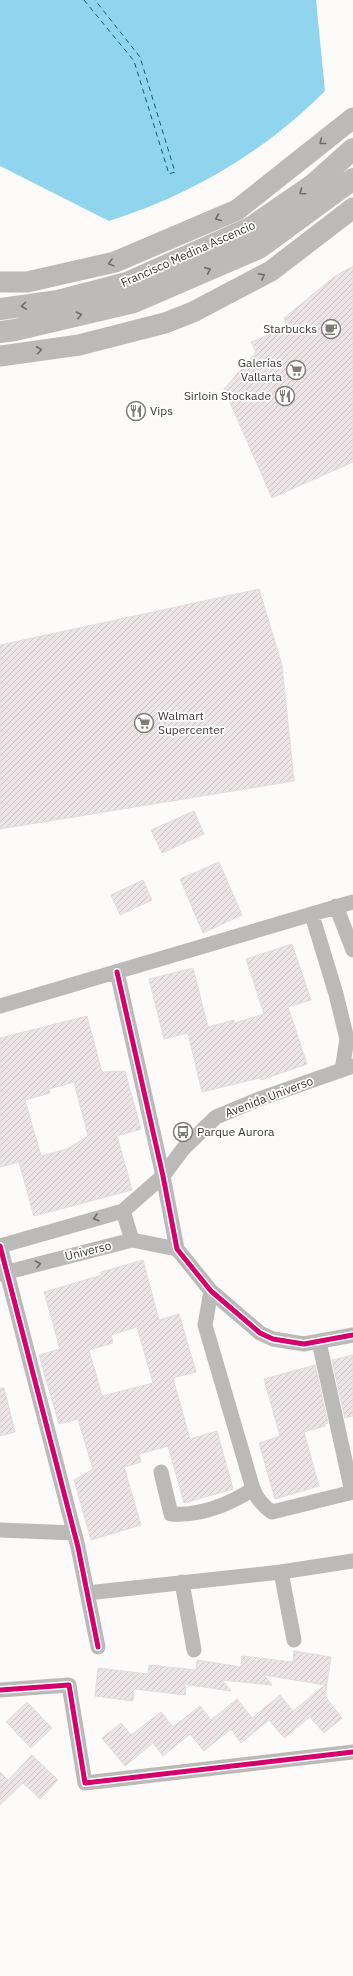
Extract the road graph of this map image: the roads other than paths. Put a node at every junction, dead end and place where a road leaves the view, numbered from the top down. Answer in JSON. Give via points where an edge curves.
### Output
{"nodes":[{"id":1,"x":353,"y":118,"type":"edge"},
{"id":2,"x":353,"y":149,"type":"edge"},
{"id":3,"x":353,"y":179,"type":"edge"},
{"id":4,"x":353,"y":208,"type":"edge"},
{"id":5,"x":0,"y":282,"type":"edge"},
{"id":6,"x":0,"y":309,"type":"edge"},
{"id":7,"x":0,"y":332,"type":"edge"},
{"id":8,"x":0,"y":356,"type":"edge"},
{"id":9,"x":353,"y":902,"type":"edge"},
{"id":10,"x":336,"y":906,"type":"junction"},
{"id":11,"x":312,"y":915,"type":"junction"},
{"id":12,"x":353,"y":950,"type":"edge"},
{"id":13,"x":116,"y":972,"type":"junction"},
{"id":14,"x":0,"y":1006,"type":"edge"},
{"id":15,"x":347,"y":1068,"type":"edge"},
{"id":16,"x":163,"y":1176,"type":"junction"},
{"id":17,"x":123,"y":1211,"type":"junction"},
{"id":18,"x":132,"y":1240,"type":"junction"},
{"id":19,"x":0,"y":1246,"type":"edge"},
{"id":20,"x":177,"y":1249,"type":"junction"},
{"id":21,"x":4,"y":1273,"type":"edge"},
{"id":22,"x":211,"y":1291,"type":"junction"},
{"id":23,"x":353,"y":1335,"type":"edge"},
{"id":24,"x":319,"y":1342,"type":"junction"},
{"id":25,"x":160,"y":1472,"type":"dead end"},
{"id":26,"x":253,"y":1489,"type":"junction"},
{"id":27,"x":353,"y":1492,"type":"edge"},
{"id":28,"x":0,"y":1530,"type":"edge"},
{"id":29,"x":74,"y":1532,"type":"junction"},
{"id":30,"x":353,"y":1561,"type":"edge"},
{"id":31,"x":281,"y":1572,"type":"junction"},
{"id":32,"x":182,"y":1582,"type":"junction"},
{"id":33,"x":87,"y":1593,"type":"junction"},
{"id":34,"x":294,"y":1640,"type":"dead end"},
{"id":35,"x":98,"y":1647,"type":"dead end"},
{"id":36,"x":194,"y":1650,"type":"dead end"},
{"id":37,"x":0,"y":1690,"type":"edge"},
{"id":38,"x":353,"y":1752,"type":"edge"}],
"edges":[{"from":1,"to":5,"type":"main road","name":"Francisco Medina Ascencio","one_way":true,"via":[[237,210],[115,262],[27,282]]},
{"from":2,"to":6,"type":"highway","name":"Francisco Medina Ascencio","one_way":true,"via":[[314,184],[250,228],[127,283],[58,301]]},
{"from":7,"to":3,"type":"highway","name":"Francisco Medina Ascencio","one_way":true,"via":[[134,302],[259,248]]},
{"from":8,"to":4,"type":"main road","one_way":true,"via":[[79,345],[166,323],[271,271]]},
{"from":9,"to":10,"type":"street"},
{"from":10,"to":11,"type":"street"},
{"from":10,"to":12,"type":"street"},
{"from":11,"to":13,"type":"street"},
{"from":11,"to":15,"type":"street","via":[[347,1039]]},
{"from":13,"to":14,"type":"street"},
{"from":13,"to":16,"type":"street"},
{"from":15,"to":16,"type":"street","name":"Avenida Universo","via":[[216,1117],[183,1149]]},
{"from":16,"to":17,"type":"street"},
{"from":16,"to":20,"type":"street"},
{"from":17,"to":18,"type":"street"},
{"from":17,"to":19,"type":"street","one_way":true},
{"from":18,"to":20,"type":"street","name":"Universo"},
{"from":21,"to":18,"type":"street","name":"Universo","one_way":true},
{"from":19,"to":21,"type":"street"},
{"from":20,"to":22,"type":"street"},
{"from":21,"to":29,"type":"street"},
{"from":22,"to":24,"type":"street","via":[[249,1325],[273,1340],[299,1344]]},
{"from":22,"to":26,"type":"street","via":[[205,1326]]},
{"from":23,"to":24,"type":"street"},
{"from":24,"to":27,"type":"street"},
{"from":25,"to":26,"type":"street","via":[[170,1514],[186,1515],[232,1502]]},
{"from":26,"to":27,"type":"street","via":[[264,1506],[272,1512]]},
{"from":28,"to":29,"type":"street"},
{"from":29,"to":33,"type":"street"},
{"from":30,"to":31,"type":"street"},
{"from":31,"to":32,"type":"street"},
{"from":31,"to":34,"type":"street"},
{"from":32,"to":33,"type":"street"},
{"from":32,"to":36,"type":"street"},
{"from":33,"to":35,"type":"street"},
{"from":37,"to":38,"type":"street","via":[[69,1685],[85,1783]]}]}
